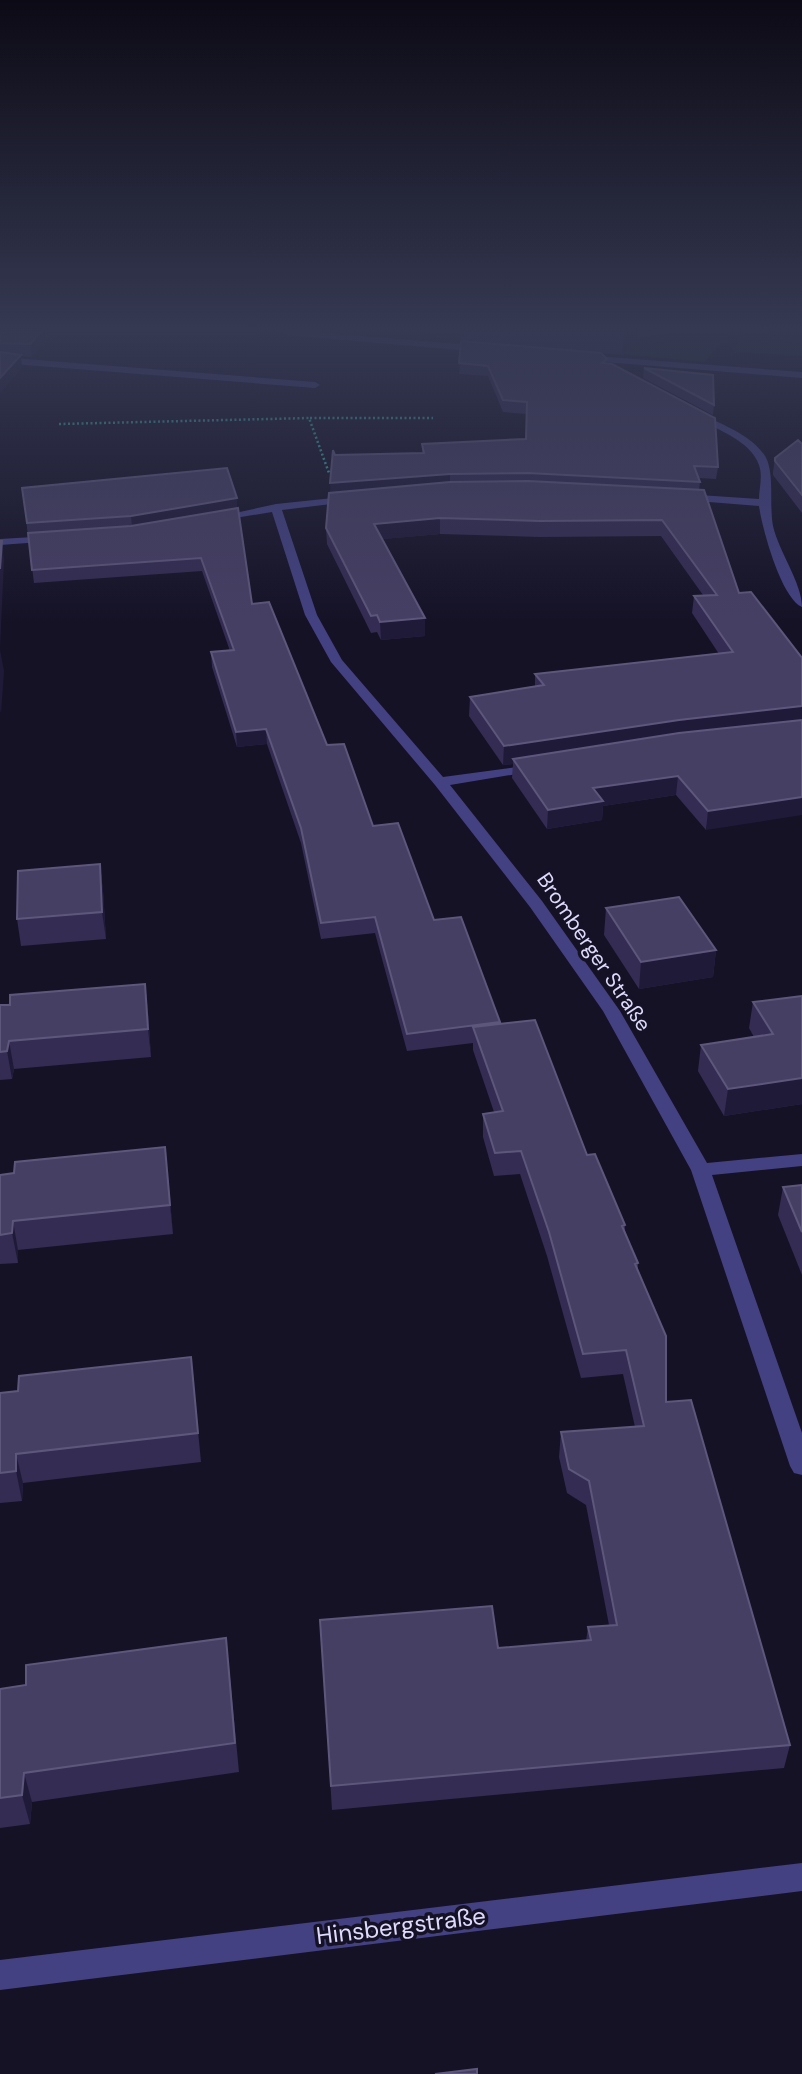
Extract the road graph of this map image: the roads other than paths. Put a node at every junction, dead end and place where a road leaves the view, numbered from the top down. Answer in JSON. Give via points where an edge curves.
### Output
{"nodes":[{"id":1,"x":722,"y":429,"type":"edge"},
{"id":2,"x":675,"y":497,"type":"edge"},
{"id":3,"x":367,"y":498,"type":"edge"},
{"id":4,"x":764,"y":503,"type":"junction"},
{"id":5,"x":276,"y":507,"type":"junction"},
{"id":6,"x":211,"y":519,"type":"edge"},
{"id":7,"x":64,"y":538,"type":"edge"},
{"id":8,"x":0,"y":542,"type":"edge"},
{"id":9,"x":802,"y":603,"type":"edge"},
{"id":10,"x":546,"y":765,"type":"edge"},
{"id":11,"x":440,"y":782,"type":"junction"},
{"id":12,"x":802,"y":1160,"type":"edge"},
{"id":13,"x":701,"y":1170,"type":"junction"},
{"id":14,"x":802,"y":1466,"type":"edge"},
{"id":15,"x":802,"y":1877,"type":"edge"},
{"id":16,"x":0,"y":1975,"type":"edge"}],
"edges":[{"from":1,"to":4,"type":"street","via":[[746,442],[764,464]]},
{"from":2,"to":4,"type":"street"},
{"from":3,"to":5,"type":"street"},
{"from":4,"to":9,"type":"street","via":[[783,575]]},
{"from":5,"to":6,"type":"street"},
{"from":5,"to":11,"type":"street","name":"Bromberger Straße","via":[[312,615],[337,662]]},
{"from":7,"to":8,"type":"street"},
{"from":10,"to":11,"type":"street"},
{"from":11,"to":13,"type":"street","name":"Bromberger Straße","via":[[536,904],[611,1011]]},
{"from":12,"to":13,"type":"street"},
{"from":13,"to":14,"type":"street","name":"Bromberger Straße"},
{"from":15,"to":16,"type":"street","name":"Hinsbergstraße"}]}
